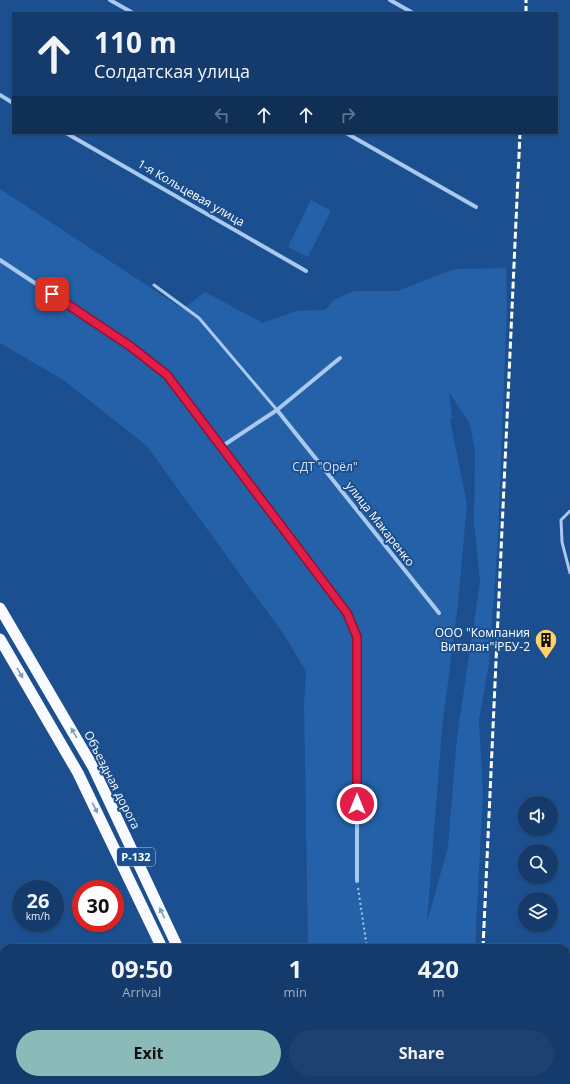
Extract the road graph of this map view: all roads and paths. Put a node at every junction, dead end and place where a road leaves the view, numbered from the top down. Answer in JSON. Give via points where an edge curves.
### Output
{"nodes":[{"id":1,"x":110,"y":0,"type":"edge"},
{"id":2,"x":390,"y":0,"type":"edge"},
{"id":3,"x":132,"y":12,"type":"edge"},
{"id":4,"x":411,"y":12,"type":"edge"},
{"id":5,"x":0,"y":95,"type":"edge"},
{"id":6,"x":12,"y":102,"type":"edge"},
{"id":7,"x":68,"y":134,"type":"edge"},
{"id":8,"x":348,"y":134,"type":"edge"},
{"id":9,"x":476,"y":207,"type":"dead end"},
{"id":10,"x":0,"y":260,"type":"edge"},
{"id":11,"x":306,"y":270,"type":"dead end"},
{"id":12,"x":154,"y":285,"type":"dead end"},
{"id":13,"x":340,"y":358,"type":"dead end"},
{"id":14,"x":277,"y":410,"type":"junction"},
{"id":15,"x":221,"y":446,"type":"junction"},
{"id":16,"x":570,"y":510,"type":"edge"},
{"id":17,"x":570,"y":573,"type":"edge"},
{"id":18,"x":0,"y":608,"type":"edge"},
{"id":19,"x":439,"y":614,"type":"dead end"},
{"id":20,"x":0,"y":639,"type":"edge"},
{"id":21,"x":357,"y":880,"type":"joint"},
{"id":22,"x":160,"y":944,"type":"edge"},
{"id":23,"x":176,"y":944,"type":"edge"},
{"id":24,"x":366,"y":944,"type":"edge"}],
"edges":[{"from":1,"to":3,"type":"street"},
{"from":2,"to":4,"type":"street"},
{"from":5,"to":6,"type":"street"},
{"from":7,"to":11,"type":"street","name":"1-я Кольцевая улица"},
{"from":8,"to":9,"type":"street"},
{"from":10,"to":15,"type":"street","via":[[130,346],[167,375]]},
{"from":12,"to":14,"type":"lane","via":[[199,318]]},
{"from":13,"to":14,"type":"street"},
{"from":14,"to":15,"type":"street"},
{"from":14,"to":19,"type":"street","name":"улица Макаренко"},
{"from":15,"to":21,"type":"street","via":[[347,613],[357,637]]},
{"from":16,"to":17,"type":"lane","via":[[561,520],[562,542]]},
{"from":23,"to":18,"type":"highway","name":"Объездная дорога","number":"Р-132","one_way":true,"via":[[93,767]]},
{"from":20,"to":22,"type":"highway","number":"Р-132","one_way":true,"via":[[78,773]]},
{"from":21,"to":24,"type":"path"}]}
